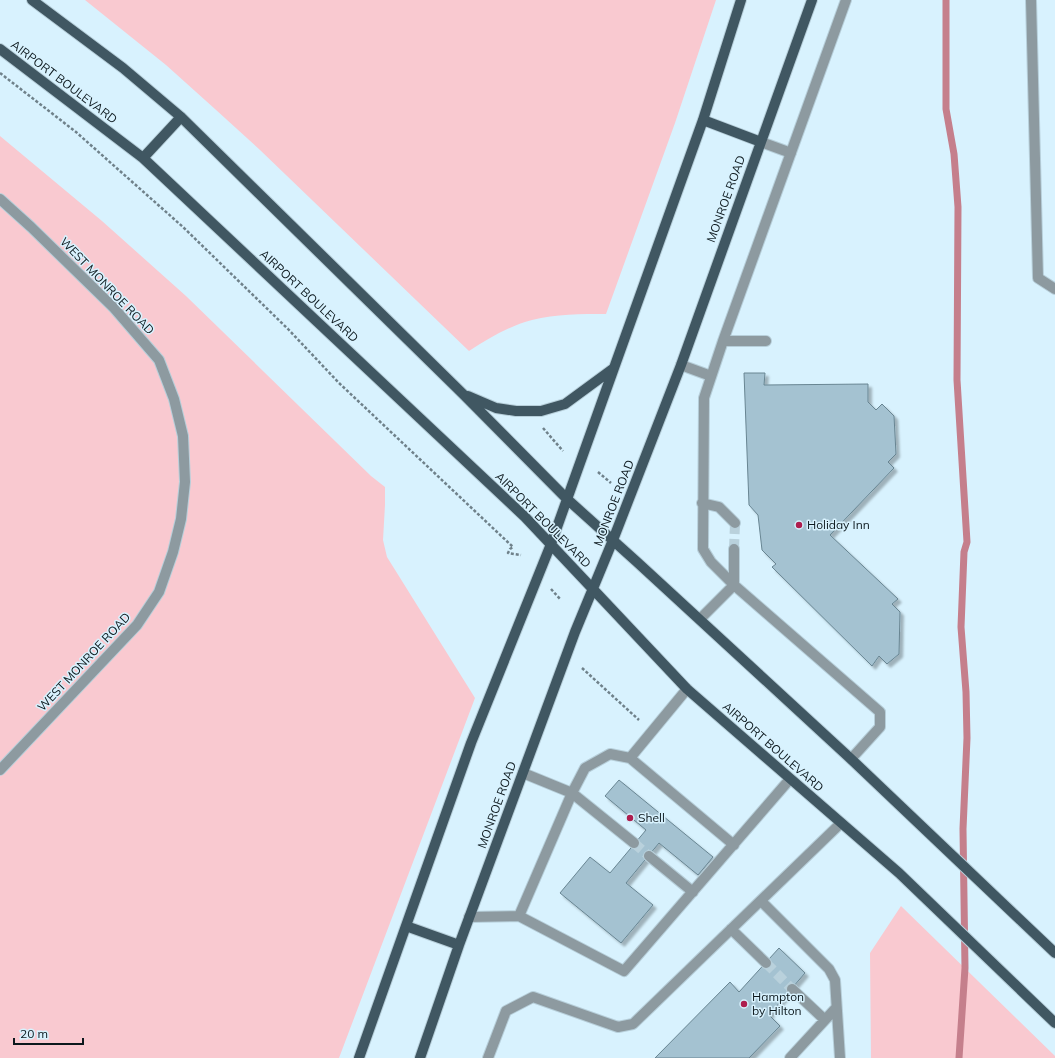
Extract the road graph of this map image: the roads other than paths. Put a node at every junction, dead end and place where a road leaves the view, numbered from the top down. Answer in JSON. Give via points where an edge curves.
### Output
{"nodes":[{"id":1,"x":32,"y":0,"type":"edge"},
{"id":2,"x":741,"y":0,"type":"edge"},
{"id":3,"x":812,"y":0,"type":"edge"},
{"id":4,"x":846,"y":0,"type":"edge"},
{"id":5,"x":1031,"y":0,"type":"edge"},
{"id":6,"x":0,"y":49,"type":"edge"},
{"id":7,"x":181,"y":117,"type":"junction"},
{"id":8,"x":702,"y":120,"type":"junction"},
{"id":9,"x":761,"y":142,"type":"junction"},
{"id":10,"x":791,"y":153,"type":"junction"},
{"id":11,"x":143,"y":158,"type":"junction"},
{"id":12,"x":0,"y":199,"type":"edge"},
{"id":13,"x":1055,"y":289,"type":"edge"},
{"id":14,"x":723,"y":341,"type":"junction"},
{"id":15,"x":766,"y":341,"type":"dead end"},
{"id":16,"x":681,"y":365,"type":"junction"},
{"id":17,"x":614,"y":368,"type":"junction"},
{"id":18,"x":711,"y":376,"type":"junction"},
{"id":19,"x":463,"y":394,"type":"junction"},
{"id":20,"x":567,"y":499,"type":"junction"},
{"id":21,"x":702,"y":504,"type":"junction"},
{"id":22,"x":735,"y":523,"type":"dead end"},
{"id":23,"x":613,"y":540,"type":"junction"},
{"id":24,"x":550,"y":544,"type":"junction"},
{"id":25,"x":734,"y":549,"type":"tunnel mouth"},
{"id":26,"x":734,"y":585,"type":"junction"},
{"id":27,"x":593,"y":589,"type":"junction"},
{"id":28,"x":700,"y":619,"type":"junction"},
{"id":29,"x":687,"y":689,"type":"junction"},
{"id":30,"x":630,"y":758,"type":"junction"},
{"id":31,"x":852,"y":759,"type":"junction"},
{"id":32,"x":0,"y":770,"type":"edge"},
{"id":33,"x":523,"y":772,"type":"junction"},
{"id":34,"x":790,"y":779,"type":"junction"},
{"id":35,"x":572,"y":793,"type":"junction"},
{"id":36,"x":841,"y":823,"type":"junction"},
{"id":37,"x":634,"y":843,"type":"tunnel mouth"},
{"id":38,"x":734,"y":844,"type":"junction"},
{"id":39,"x":649,"y":856,"type":"tunnel mouth"},
{"id":40,"x":693,"y":892,"type":"junction"},
{"id":41,"x":761,"y":901,"type":"junction"},
{"id":42,"x":519,"y":916,"type":"junction"},
{"id":43,"x":469,"y":917,"type":"junction"},
{"id":44,"x":406,"y":926,"type":"junction"},
{"id":45,"x":731,"y":929,"type":"junction"},
{"id":46,"x":459,"y":945,"type":"junction"},
{"id":47,"x":1055,"y":953,"type":"edge"},
{"id":48,"x":766,"y":963,"type":"tunnel mouth"},
{"id":49,"x":792,"y":989,"type":"tunnel mouth"},
{"id":50,"x":836,"y":1008,"type":"junction"},
{"id":51,"x":825,"y":1020,"type":"junction"},
{"id":52,"x":1055,"y":1023,"type":"edge"},
{"id":53,"x":359,"y":1058,"type":"edge"},
{"id":54,"x":420,"y":1058,"type":"edge"},
{"id":55,"x":488,"y":1058,"type":"edge"},
{"id":56,"x":790,"y":1058,"type":"edge"},
{"id":57,"x":840,"y":1058,"type":"edge"}],
"edges":[{"from":1,"to":7,"type":"main road","via":[[123,68]]},
{"from":2,"to":8,"type":"main road"},
{"from":3,"to":9,"type":"main road","name":"MONROE ROAD"},
{"from":4,"to":10,"type":"lane"},
{"from":5,"to":13,"type":"lane","via":[[1038,278]]},
{"from":6,"to":11,"type":"main road","name":"AIRPORT BOULEVARD"},
{"from":7,"to":11,"type":"main road"},
{"from":7,"to":19,"type":"main road"},
{"from":8,"to":9,"type":"main road"},
{"from":8,"to":17,"type":"main road"},
{"from":9,"to":10,"type":"lane"},
{"from":9,"to":16,"type":"main road","name":"MONROE ROAD"},
{"from":10,"to":14,"type":"lane"},
{"from":11,"to":24,"type":"main road","name":"AIRPORT BOULEVARD","via":[[525,517]]},
{"from":12,"to":32,"type":"lane","name":"WEST MONROE ROAD","via":[[114,308],[159,360],[174,399],[183,436],[185,482],[181,519],[159,592],[137,626]]},
{"from":14,"to":15,"type":"lane"},
{"from":14,"to":18,"type":"lane"},
{"from":16,"to":18,"type":"lane"},
{"from":16,"to":23,"type":"main road","name":"MONROE ROAD"},
{"from":17,"to":19,"type":"main road","via":[[565,404],[541,412],[516,412],[496,408]]},
{"from":17,"to":20,"type":"main road"},
{"from":18,"to":21,"type":"lane","via":[[704,398]]},
{"from":19,"to":20,"type":"main road"},
{"from":20,"to":23,"type":"main road"},
{"from":20,"to":24,"type":"main road"},
{"from":21,"to":22,"type":"lane","via":[[719,507]]},
{"from":21,"to":26,"type":"lane","via":[[702,548],[711,562]]},
{"from":23,"to":27,"type":"main road","name":"MONROE ROAD"},
{"from":23,"to":28,"type":"main road"},
{"from":24,"to":27,"type":"main road","name":"AIRPORT BOULEVARD"},
{"from":24,"to":44,"type":"main road","via":[[470,743]]},
{"from":25,"to":26,"type":"lane"},
{"from":26,"to":28,"type":"lane"},
{"from":26,"to":31,"type":"lane","via":[[880,712],[880,727]]},
{"from":27,"to":29,"type":"main road","name":"AIRPORT BOULEVARD"},
{"from":27,"to":33,"type":"main road","name":"MONROE ROAD"},
{"from":28,"to":31,"type":"main road"},
{"from":29,"to":30,"type":"lane"},
{"from":29,"to":34,"type":"main road","name":"AIRPORT BOULEVARD"},
{"from":30,"to":35,"type":"lane","via":[[610,754],[585,768]]},
{"from":30,"to":38,"type":"lane"},
{"from":31,"to":47,"type":"main road"},
{"from":33,"to":35,"type":"lane"},
{"from":33,"to":43,"type":"main road","name":"MONROE ROAD"},
{"from":34,"to":36,"type":"main road","name":"AIRPORT BOULEVARD"},
{"from":34,"to":38,"type":"lane"},
{"from":35,"to":37,"type":"lane"},
{"from":35,"to":42,"type":"lane"},
{"from":36,"to":41,"type":"lane"},
{"from":36,"to":52,"type":"main road","name":"AIRPORT BOULEVARD","via":[[899,873]]},
{"from":38,"to":40,"type":"lane"},
{"from":39,"to":40,"type":"lane"},
{"from":40,"to":42,"type":"lane","via":[[624,971]]},
{"from":41,"to":45,"type":"lane"},
{"from":41,"to":50,"type":"lane","via":[[829,969],[835,980]]},
{"from":42,"to":43,"type":"lane"},
{"from":43,"to":46,"type":"main road","name":"MONROE ROAD"},
{"from":44,"to":46,"type":"main road"},
{"from":44,"to":53,"type":"main road"},
{"from":45,"to":48,"type":"lane"},
{"from":45,"to":55,"type":"lane","via":[[633,1024],[618,1027],[533,997],[506,1011]]},
{"from":46,"to":54,"type":"main road","name":"MONROE ROAD"},
{"from":49,"to":51,"type":"lane"},
{"from":50,"to":51,"type":"lane"},
{"from":50,"to":57,"type":"lane"},
{"from":51,"to":56,"type":"lane"}]}
